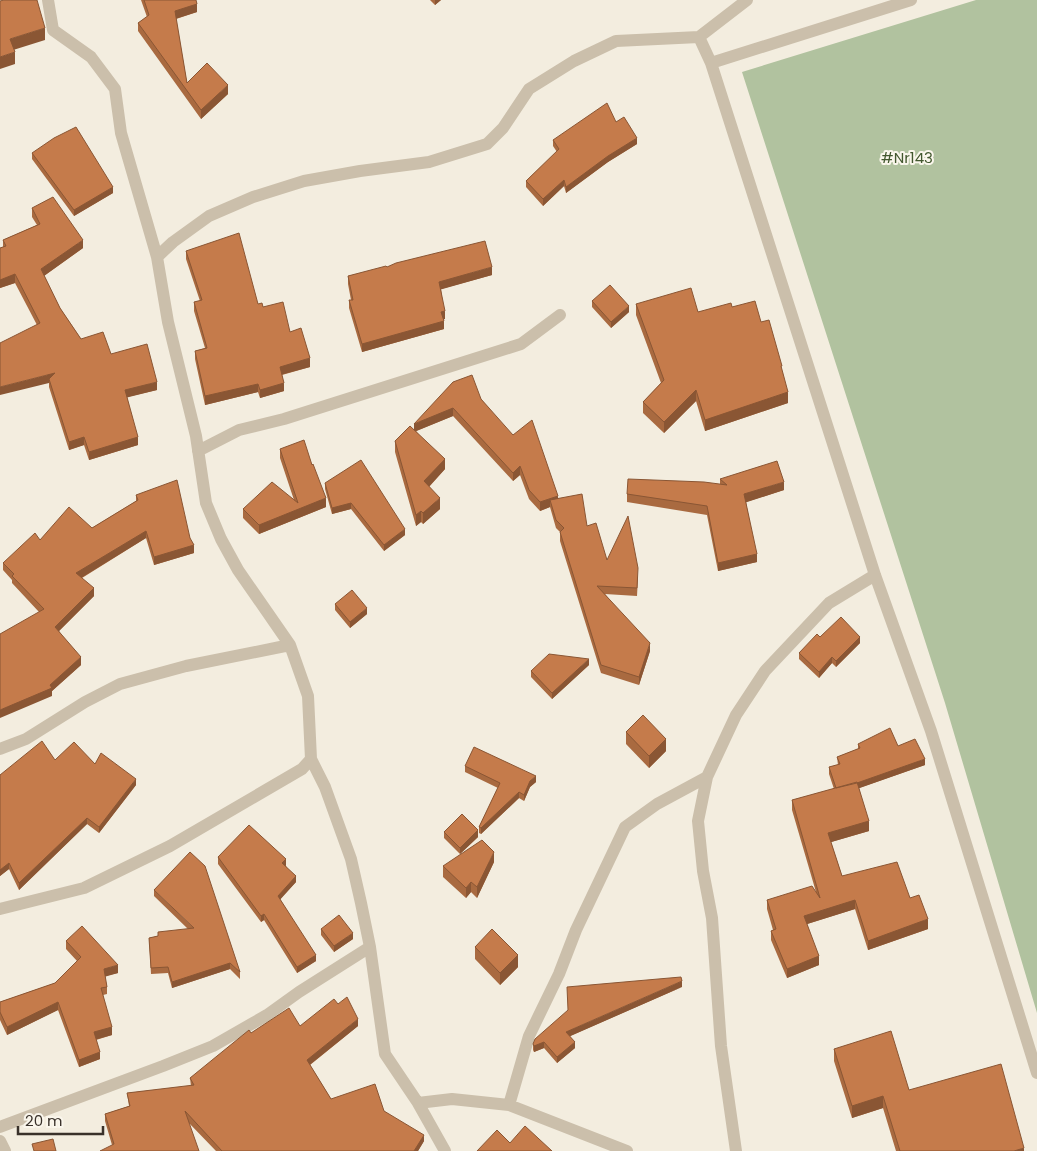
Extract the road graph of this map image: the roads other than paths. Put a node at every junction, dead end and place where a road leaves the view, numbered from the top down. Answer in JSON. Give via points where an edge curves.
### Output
{"nodes":[{"id":1,"x":48,"y":0,"type":"edge"},
{"id":2,"x":747,"y":0,"type":"edge"},
{"id":3,"x":911,"y":0,"type":"edge"},
{"id":4,"x":699,"y":37,"type":"junction"},
{"id":5,"x":711,"y":63,"type":"junction"},
{"id":6,"x":156,"y":257,"type":"junction"},
{"id":7,"x":560,"y":315,"type":"dead end"},
{"id":8,"x":198,"y":451,"type":"junction"},
{"id":9,"x":875,"y":575,"type":"junction"},
{"id":10,"x":290,"y":644,"type":"junction"},
{"id":11,"x":0,"y":749,"type":"edge"},
{"id":12,"x":311,"y":759,"type":"junction"},
{"id":13,"x":707,"y":778,"type":"junction"},
{"id":14,"x":0,"y":909,"type":"edge"},
{"id":15,"x":370,"y":947,"type":"junction"},
{"id":16,"x":1037,"y":1073,"type":"edge"},
{"id":17,"x":418,"y":1103,"type":"junction"},
{"id":18,"x":509,"y":1105,"type":"junction"},
{"id":19,"x":0,"y":1127,"type":"edge"},
{"id":20,"x":0,"y":1140,"type":"edge"},
{"id":21,"x":5,"y":1151,"type":"edge"},
{"id":22,"x":445,"y":1151,"type":"edge"},
{"id":23,"x":627,"y":1151,"type":"edge"},
{"id":24,"x":736,"y":1151,"type":"edge"}],
"edges":[{"from":1,"to":6,"type":"street","via":[[53,30],[91,57],[116,89],[121,133]]},
{"from":2,"to":4,"type":"street"},
{"from":3,"to":5,"type":"street"},
{"from":4,"to":5,"type":"street"},
{"from":4,"to":6,"type":"street","via":[[616,41],[574,61],[529,89],[503,128],[487,144],[429,162],[304,181],[253,197],[209,216]]},
{"from":5,"to":9,"type":"street"},
{"from":6,"to":8,"type":"street"},
{"from":7,"to":8,"type":"street","via":[[521,344],[284,419],[239,430]]},
{"from":8,"to":10,"type":"street","via":[[206,503],[221,539],[238,570]]},
{"from":9,"to":13,"type":"street","via":[[829,603],[765,671],[736,716]]},
{"from":9,"to":16,"type":"street","via":[[931,731]]},
{"from":10,"to":11,"type":"street","via":[[120,684],[84,702],[26,739]]},
{"from":10,"to":12,"type":"street","via":[[308,696]]},
{"from":12,"to":14,"type":"street","via":[[302,770],[170,846],[84,888]]},
{"from":12,"to":15,"type":"street","via":[[325,787],[350,859]]},
{"from":13,"to":18,"type":"street","via":[[656,804],[625,827],[529,1036]]},
{"from":13,"to":24,"type":"street","via":[[698,821],[712,918],[722,1046]]},
{"from":15,"to":17,"type":"street","via":[[385,1054]]},
{"from":15,"to":19,"type":"street","via":[[267,1015],[213,1046]]},
{"from":17,"to":18,"type":"street","via":[[452,1099]]},
{"from":17,"to":22,"type":"street"},
{"from":18,"to":23,"type":"street"},
{"from":20,"to":21,"type":"street"}]}
